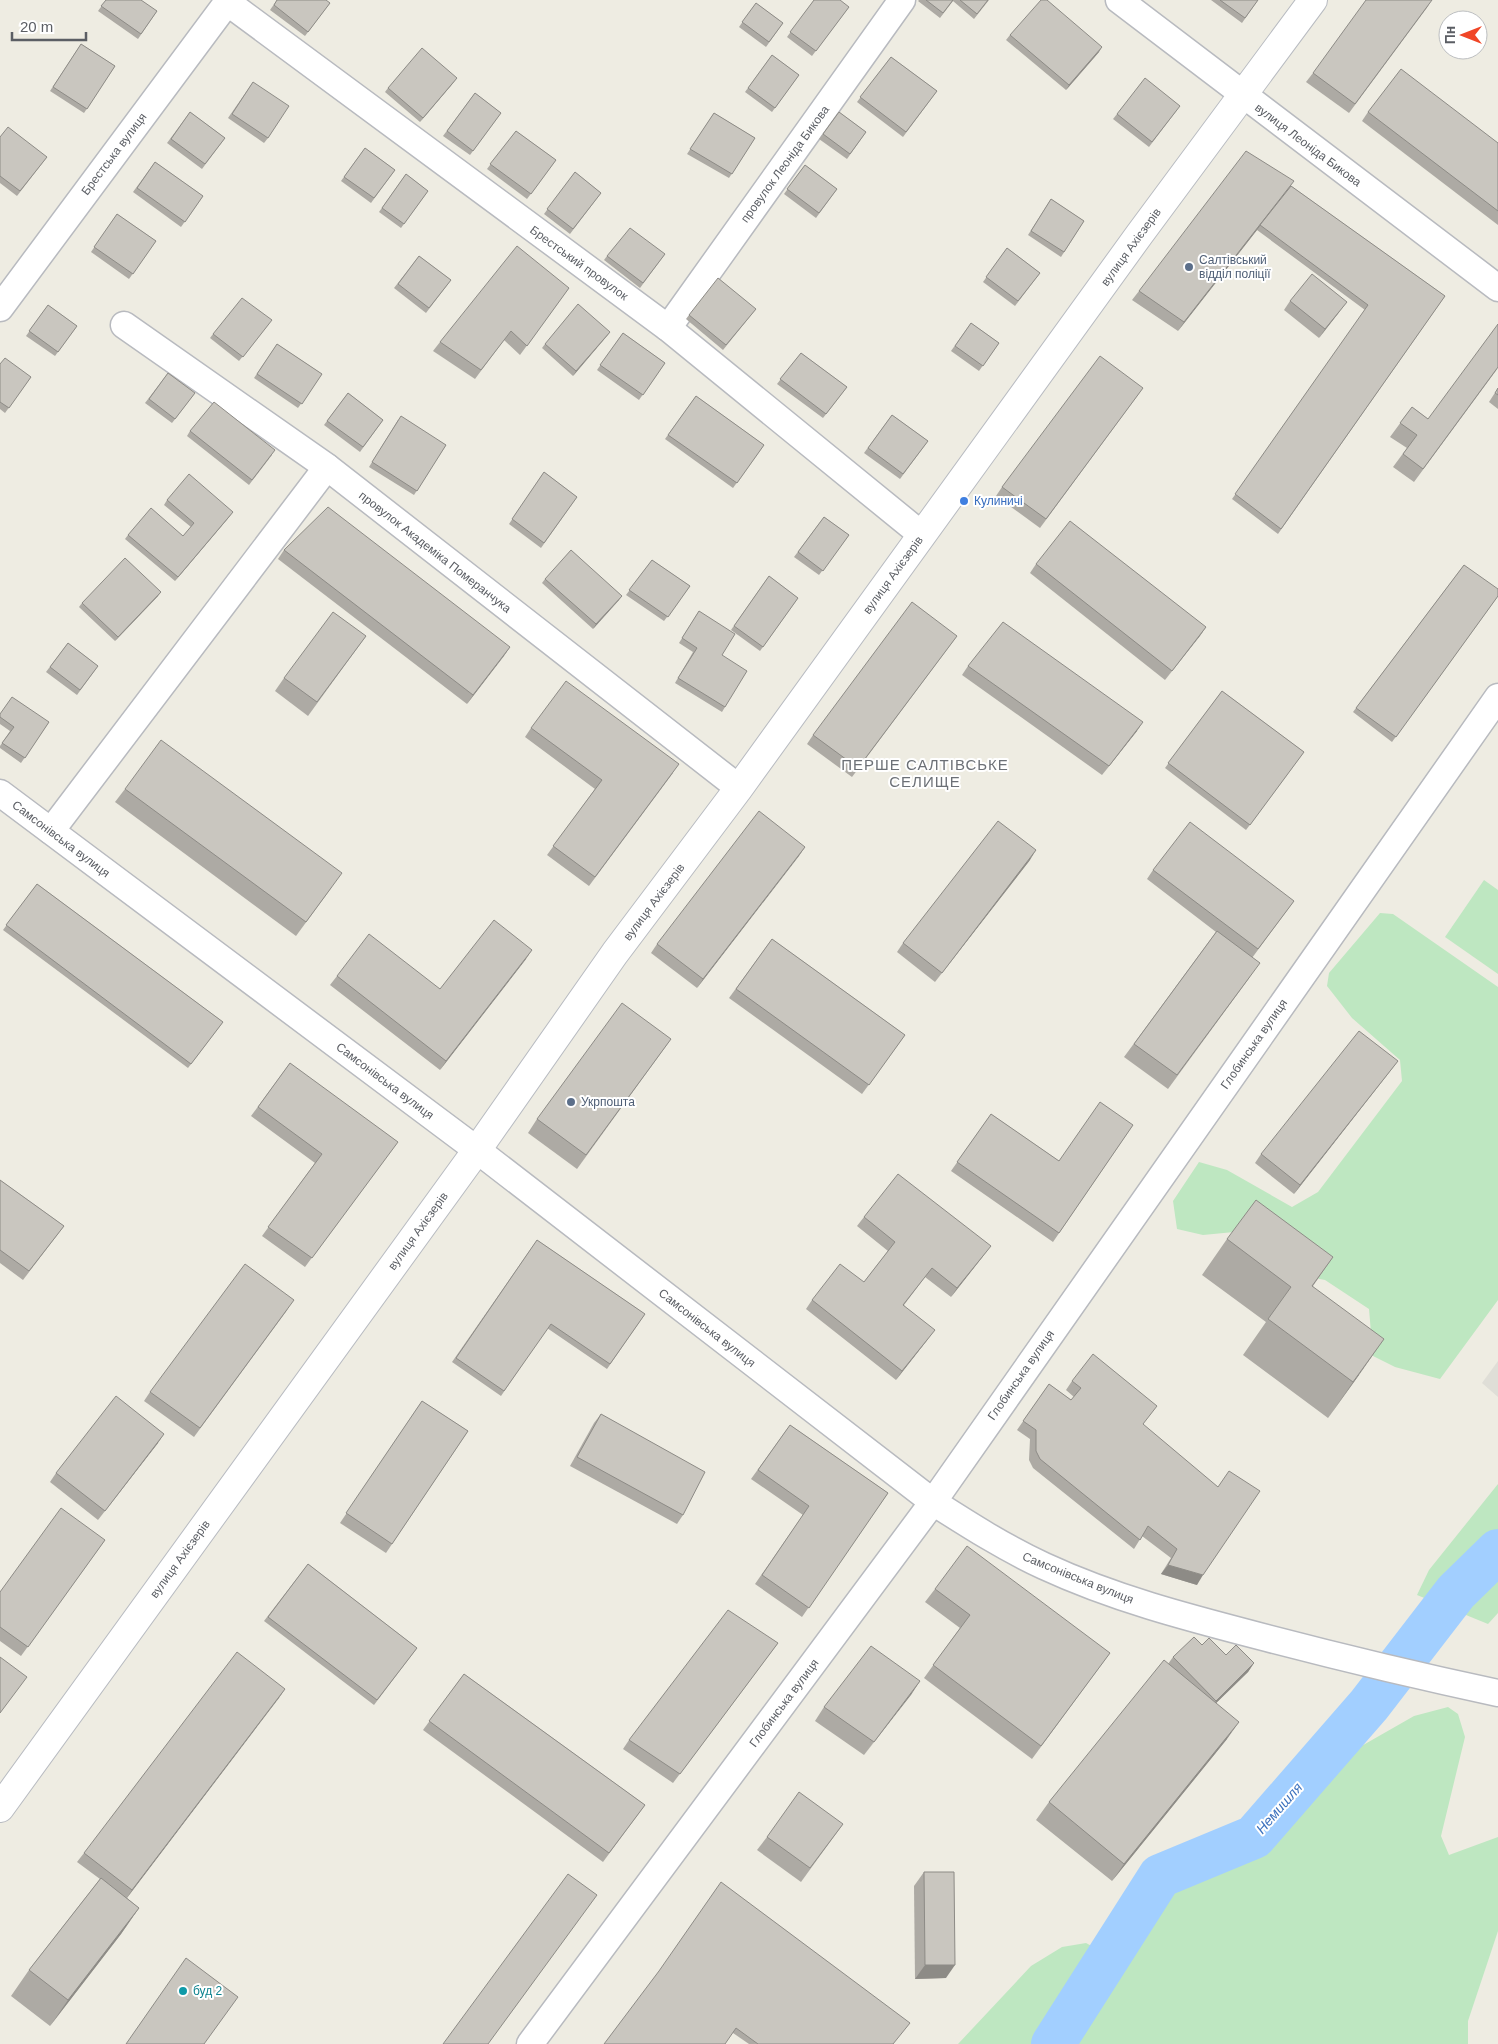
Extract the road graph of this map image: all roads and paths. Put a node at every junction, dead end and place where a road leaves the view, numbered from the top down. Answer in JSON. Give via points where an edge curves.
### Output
{"nodes":[{"id":1,"x":902,"y":0,"type":"edge"},
{"id":2,"x":1119,"y":0,"type":"edge"},
{"id":3,"x":1313,"y":0,"type":"edge"},
{"id":4,"x":228,"y":1,"type":"edge"},
{"id":5,"x":1243,"y":96,"type":"junction"},
{"id":6,"x":1498,"y":288,"type":"edge"},
{"id":7,"x":0,"y":308,"type":"edge"},
{"id":8,"x":124,"y":325,"type":"dead end"},
{"id":9,"x":668,"y":328,"type":"junction"},
{"id":10,"x":326,"y":467,"type":"junction"},
{"id":11,"x":922,"y":535,"type":"junction"},
{"id":12,"x":1498,"y":697,"type":"edge"},
{"id":13,"x":739,"y":788,"type":"junction"},
{"id":14,"x":0,"y":793,"type":"edge"},
{"id":15,"x":51,"y":831,"type":"junction"},
{"id":16,"x":477,"y":1150,"type":"junction"},
{"id":17,"x":933,"y":1502,"type":"junction"},
{"id":18,"x":1498,"y":1693,"type":"edge"},
{"id":19,"x":0,"y":1808,"type":"edge"},
{"id":20,"x":530,"y":2044,"type":"edge"}],
"edges":[{"from":1,"to":9,"type":"street","name":"провулок Леоніда Бикова"},
{"from":2,"to":5,"type":"street","name":"вулиця Леоніда Бикова"},
{"from":3,"to":5,"type":"main road","name":"вулиця Ахієзерів"},
{"from":4,"to":7,"type":"street","name":"Брестська вулиця"},
{"from":4,"to":9,"type":"street","name":"Брестський провулок"},
{"from":5,"to":6,"type":"street","name":"вулиця Леоніда Бикова"},
{"from":5,"to":11,"type":"main road","name":"вулиця Ахієзерів"},
{"from":8,"to":10,"type":"street","name":"провулок Академіка Померанчука"},
{"from":9,"to":11,"type":"street","name":"Брестський провулок"},
{"from":10,"to":13,"type":"street","name":"провулок Академіка Померанчука"},
{"from":10,"to":15,"type":"street"},
{"from":11,"to":13,"type":"main road","name":"вулиця Ахієзерів"},
{"from":12,"to":17,"type":"street","name":"Глобинська вулиця"},
{"from":13,"to":16,"type":"main road","name":"вулиця Ахієзерів","via":[[615,954]]},
{"from":14,"to":15,"type":"street","name":"Самсонівська вулиця"},
{"from":15,"to":16,"type":"street","name":"Самсонівська вулиця"},
{"from":16,"to":17,"type":"street","name":"Самсонівська вулиця"},
{"from":16,"to":19,"type":"main road","name":"вулиця Ахієзерів"},
{"from":17,"to":18,"type":"street","name":"Самсонівська вулиця","via":[[997,1543],[1045,1567],[1113,1594],[1181,1616],[1356,1662]]},
{"from":17,"to":20,"type":"street","name":"Глобинська вулиця"}]}
